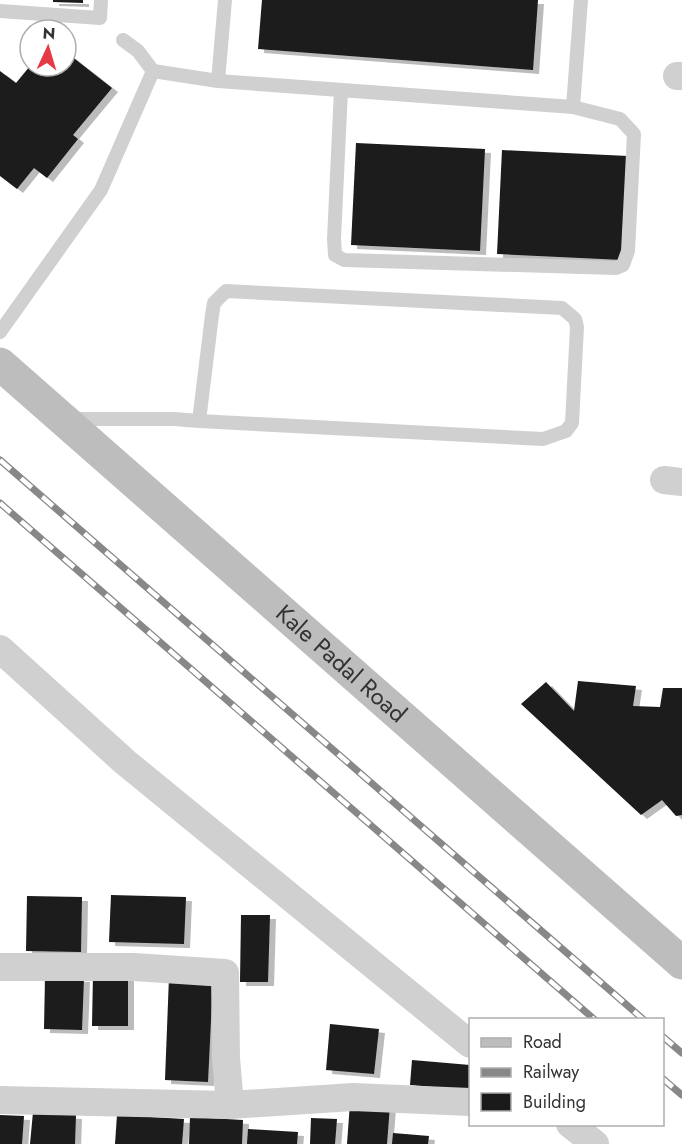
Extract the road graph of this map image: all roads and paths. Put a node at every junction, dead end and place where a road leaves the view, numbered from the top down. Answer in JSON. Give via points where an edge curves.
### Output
{"nodes":[{"id":1,"x":101,"y":0,"type":"edge"},
{"id":2,"x":225,"y":0,"type":"edge"},
{"id":3,"x":581,"y":0,"type":"edge"},
{"id":4,"x":0,"y":11,"type":"edge"},
{"id":5,"x":123,"y":40,"type":"dead end"},
{"id":6,"x":153,"y":70,"type":"junction"},
{"id":7,"x":218,"y":81,"type":"junction"},
{"id":8,"x":341,"y":90,"type":"junction"},
{"id":9,"x":573,"y":107,"type":"junction"},
{"id":10,"x":0,"y":332,"type":"edge"},
{"id":11,"x":0,"y":364,"type":"edge"},
{"id":12,"x":63,"y":419,"type":"junction"},
{"id":13,"x":199,"y":421,"type":"junction"},
{"id":14,"x":0,"y":649,"type":"edge"},
{"id":15,"x":682,"y":963,"type":"edge"},
{"id":16,"x":0,"y":967,"type":"edge"},
{"id":17,"x":469,"y":1042,"type":"edge"},
{"id":18,"x":0,"y":1100,"type":"edge"},
{"id":19,"x":469,"y":1102,"type":"edge"},
{"id":20,"x":230,"y":1105,"type":"junction"},
{"id":21,"x":571,"y":1126,"type":"edge"},
{"id":22,"x":595,"y":1144,"type":"edge"}],
"edges":[{"from":1,"to":4,"type":"lane","via":[[100,18]]},
{"from":2,"to":7,"type":"lane"},
{"from":3,"to":9,"type":"lane"},
{"from":5,"to":6,"type":"lane"},
{"from":6,"to":7,"type":"lane"},
{"from":6,"to":10,"type":"lane","via":[[101,190]]},
{"from":7,"to":8,"type":"lane"},
{"from":8,"to":9,"type":"lane"},
{"from":8,"to":9,"type":"lane","via":[[334,239],[336,255],[344,260],[616,268],[623,265],[628,251],[634,134],[620,119]]},
{"from":11,"to":12,"type":"street","name":"Kale Padal Road"},
{"from":12,"to":13,"type":"lane"},
{"from":12,"to":15,"type":"street","name":"Kale Padal Road"},
{"from":13,"to":13,"type":"lane","via":[[543,439],[566,431],[572,423],[575,319],[562,308],[226,291],[214,303]]},
{"from":14,"to":17,"type":"street","via":[[125,762]]},
{"from":16,"to":20,"type":"street","via":[[225,973]]},
{"from":18,"to":20,"type":"street"},
{"from":19,"to":20,"type":"street","via":[[353,1097]]},
{"from":21,"to":22,"type":"street"}]}
